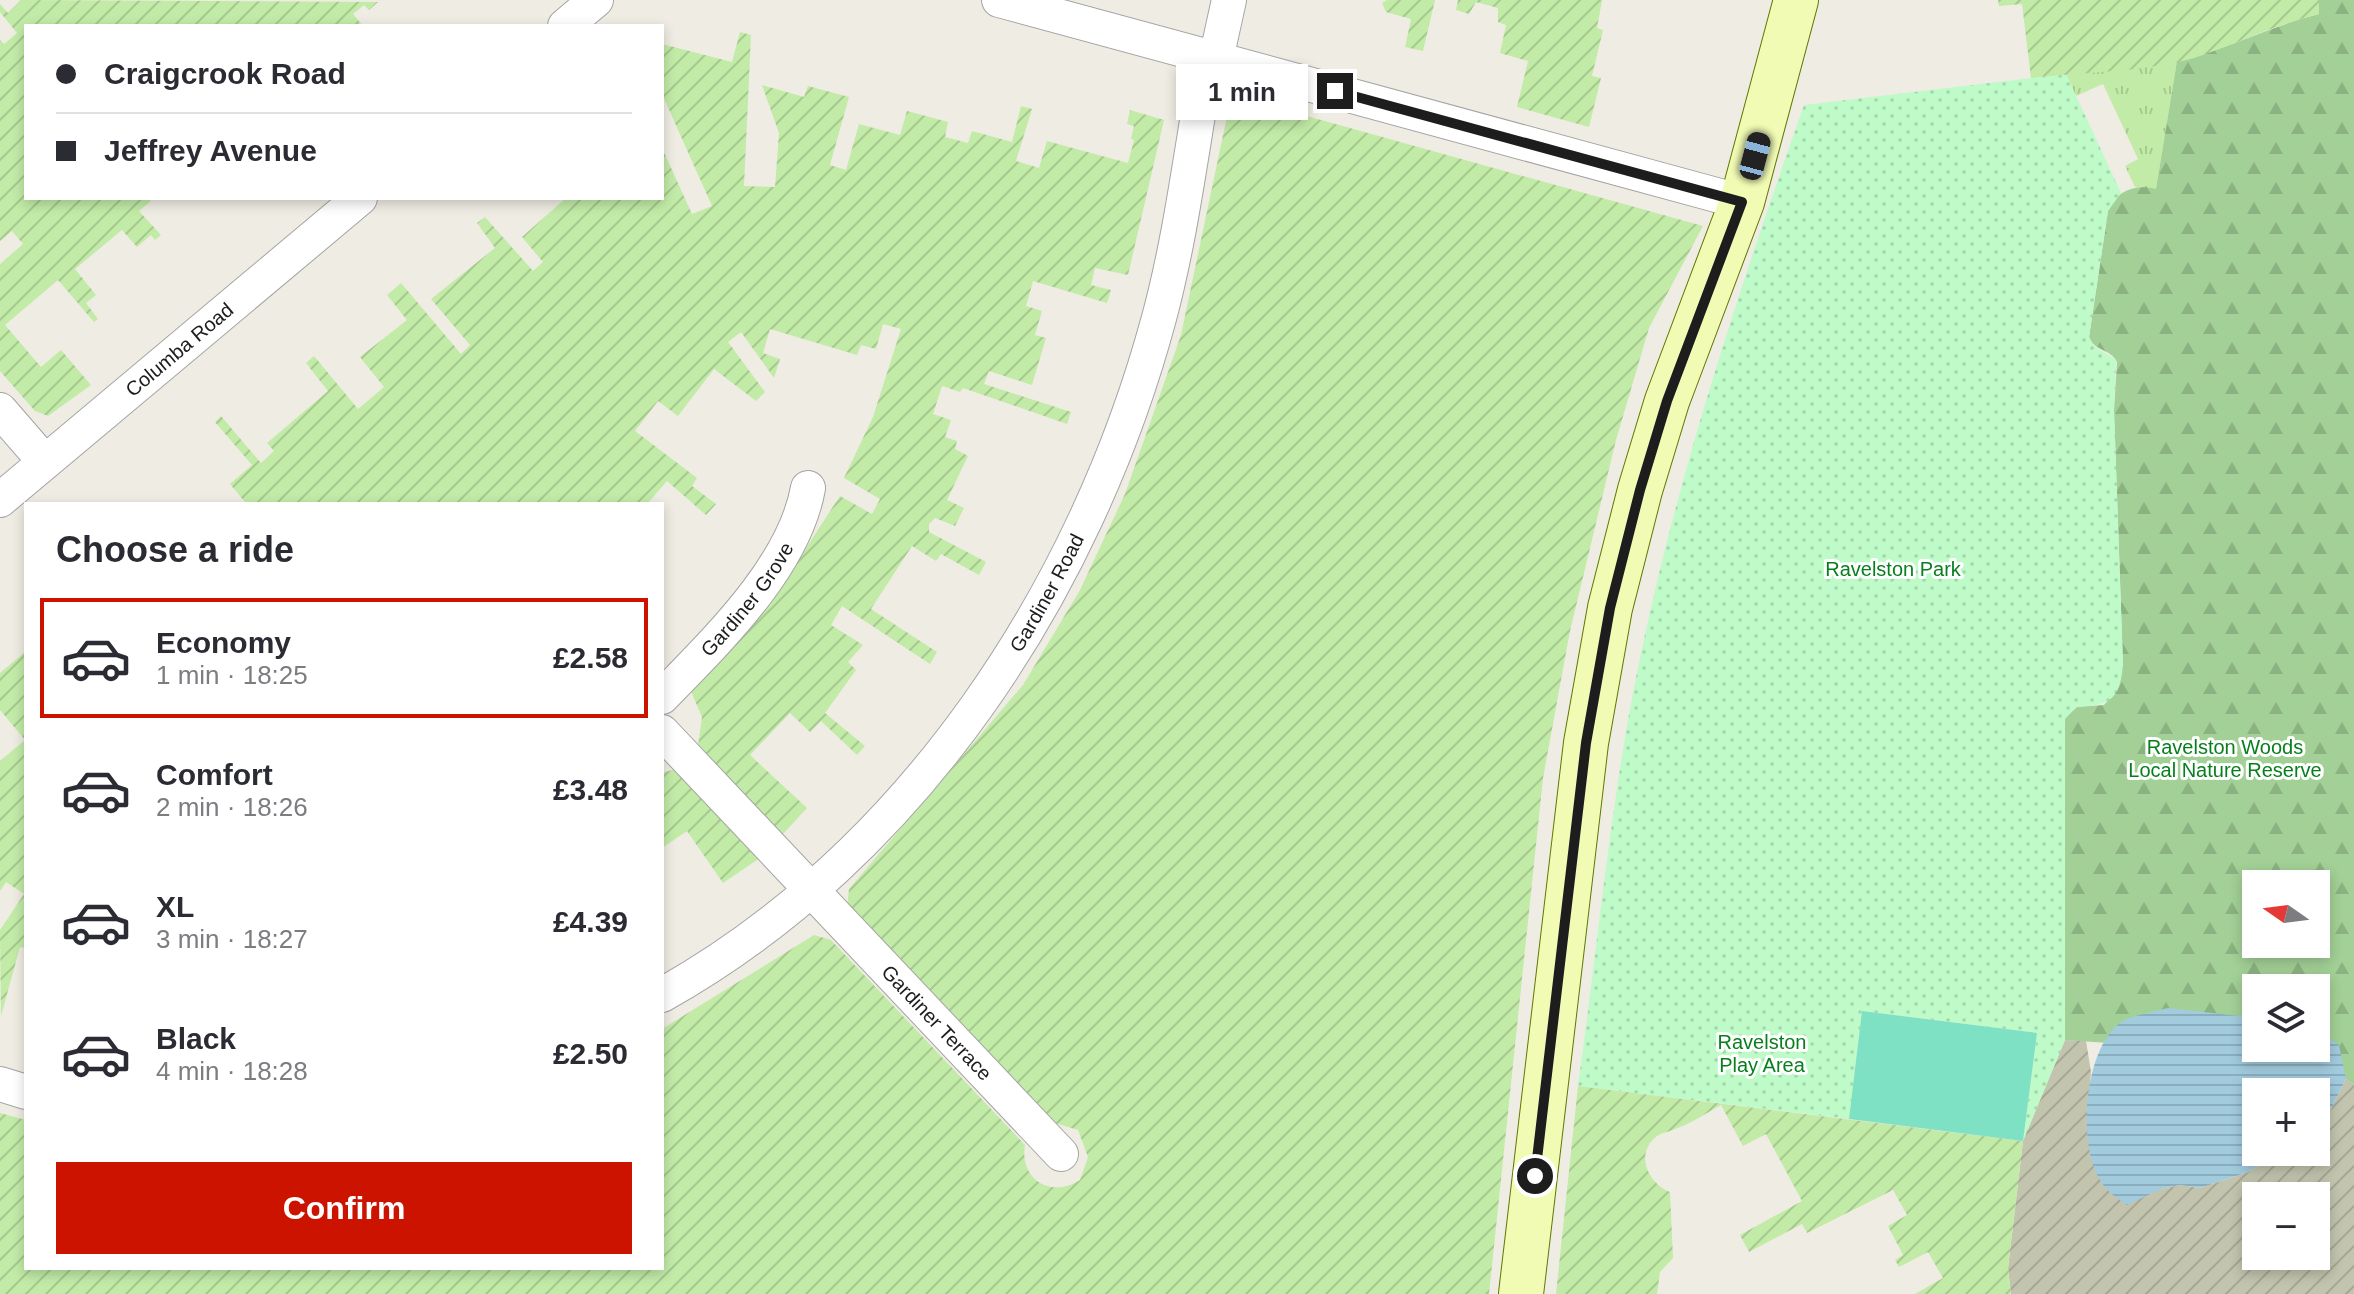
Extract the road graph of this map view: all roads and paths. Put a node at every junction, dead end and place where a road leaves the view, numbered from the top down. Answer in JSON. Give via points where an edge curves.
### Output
{"nodes":[{"id":1,"x":596,"y":0,"type":"edge"},
{"id":2,"x":999,"y":0,"type":"edge"},
{"id":3,"x":1229,"y":0,"type":"edge"},
{"id":4,"x":1796,"y":0,"type":"edge"},
{"id":5,"x":567,"y":24,"type":"edge"},
{"id":6,"x":1212,"y":58,"type":"junction"},
{"id":7,"x":358,"y":200,"type":"edge"},
{"id":8,"x":1742,"y":202,"type":"junction"},
{"id":9,"x":0,"y":410,"type":"edge"},
{"id":10,"x":45,"y":462,"type":"junction"},
{"id":11,"x":808,"y":488,"type":"dead end"},
{"id":12,"x":0,"y":500,"type":"edge"},
{"id":13,"x":664,"y":695,"type":"edge"},
{"id":14,"x":664,"y":734,"type":"edge"},
{"id":15,"x":812,"y":892,"type":"junction"},
{"id":16,"x":664,"y":994,"type":"edge"},
{"id":17,"x":0,"y":1084,"type":"edge"},
{"id":18,"x":24,"y":1091,"type":"edge"},
{"id":19,"x":1061,"y":1154,"type":"dead end"},
{"id":20,"x":1521,"y":1294,"type":"edge"}],
"edges":[{"from":1,"to":5,"type":"street"},
{"from":2,"to":6,"type":"street"},
{"from":3,"to":6,"type":"street","name":"Gardiner Road"},
{"from":4,"to":8,"type":"street"},
{"from":6,"to":8,"type":"street"},
{"from":6,"to":15,"type":"street","name":"Gardiner Road","via":[[1160,314],[1132,408],[1098,494],[1051,587],[963,725],[890,813]]},
{"from":7,"to":10,"type":"street","name":"Columba Road"},
{"from":8,"to":20,"type":"street","via":[[1667,401],[1610,608],[1586,743]]},
{"from":9,"to":10,"type":"street"},
{"from":10,"to":12,"type":"street","name":"Columba Road"},
{"from":11,"to":13,"type":"street","name":"Gardiner Grove","via":[[794,535],[773,570]]},
{"from":14,"to":15,"type":"street"},
{"from":15,"to":16,"type":"street","name":"Gardiner Road","via":[[737,950]]},
{"from":15,"to":19,"type":"street","name":"Gardiner Terrace"},
{"from":17,"to":18,"type":"street"}]}
